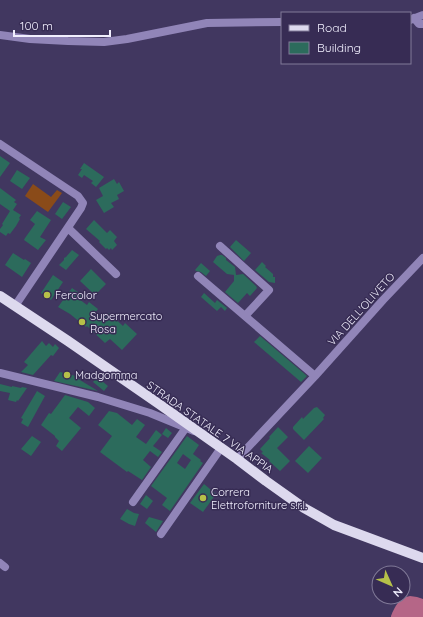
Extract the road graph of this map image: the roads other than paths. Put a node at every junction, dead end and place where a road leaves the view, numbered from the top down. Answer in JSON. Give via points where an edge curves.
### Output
{"nodes":[{"id":1,"x":423,"y":15,"type":"edge"},
{"id":2,"x":412,"y":19,"type":"edge"},
{"id":3,"x":281,"y":22,"type":"edge"},
{"id":4,"x":423,"y":24,"type":"edge"},
{"id":5,"x":0,"y":35,"type":"edge"},
{"id":6,"x":0,"y":144,"type":"edge"},
{"id":7,"x":68,"y":228,"type":"junction"},
{"id":8,"x":220,"y":246,"type":"dead end"},
{"id":9,"x":423,"y":258,"type":"edge"},
{"id":10,"x":116,"y":274,"type":"dead end"},
{"id":11,"x":198,"y":276,"type":"dead end"},
{"id":12,"x":0,"y":296,"type":"edge"},
{"id":13,"x":15,"y":306,"type":"junction"},
{"id":14,"x":246,"y":316,"type":"junction"},
{"id":15,"x":0,"y":373,"type":"edge"},
{"id":16,"x":315,"y":376,"type":"junction"},
{"id":17,"x":157,"y":403,"type":"junction"},
{"id":18,"x":150,"y":414,"type":"junction"},
{"id":19,"x":186,"y":429,"type":"junction"},
{"id":20,"x":199,"y":433,"type":"junction"},
{"id":21,"x":221,"y":448,"type":"junction"},
{"id":22,"x":237,"y":459,"type":"junction"},
{"id":23,"x":133,"y":502,"type":"dead end"},
{"id":24,"x":161,"y":534,"type":"dead end"},
{"id":25,"x":423,"y":558,"type":"edge"}],
"edges":[{"from":1,"to":2,"type":"street"},
{"from":2,"to":4,"type":"street"},
{"from":3,"to":5,"type":"street","via":[[207,23],[127,40],[104,42]]},
{"from":6,"to":7,"type":"street","via":[[78,196],[83,203]]},
{"from":7,"to":10,"type":"street"},
{"from":7,"to":13,"type":"street"},
{"from":8,"to":14,"type":"street","via":[[269,290]]},
{"from":9,"to":16,"type":"street","name":"VIA DELL'OLIVETO"},
{"from":11,"to":14,"type":"street"},
{"from":12,"to":13,"type":"main road","name":"STRADA STATALE 7 VIA APPIA"},
{"from":13,"to":17,"type":"main road","name":"STRADA STATALE 7 VIA APPIA"},
{"from":14,"to":16,"type":"street"},
{"from":15,"to":18,"type":"street","via":[[98,397]]},
{"from":16,"to":22,"type":"street","name":"VIA DELL'OLIVETO"},
{"from":17,"to":18,"type":"street","via":[[157,412]]},
{"from":17,"to":20,"type":"main road","name":"STRADA STATALE 7 VIA APPIA"},
{"from":18,"to":19,"type":"street"},
{"from":19,"to":20,"type":"street"},
{"from":19,"to":23,"type":"street"},
{"from":20,"to":21,"type":"main road","name":"STRADA STATALE 7 VIA APPIA"},
{"from":21,"to":22,"type":"main road","name":"STRADA STATALE 7 VIA APPIA"},
{"from":21,"to":24,"type":"street"},
{"from":22,"to":25,"type":"main road","name":"STRADA STATALE 7 VIA APPIA","via":[[304,508],[334,525]]}]}
